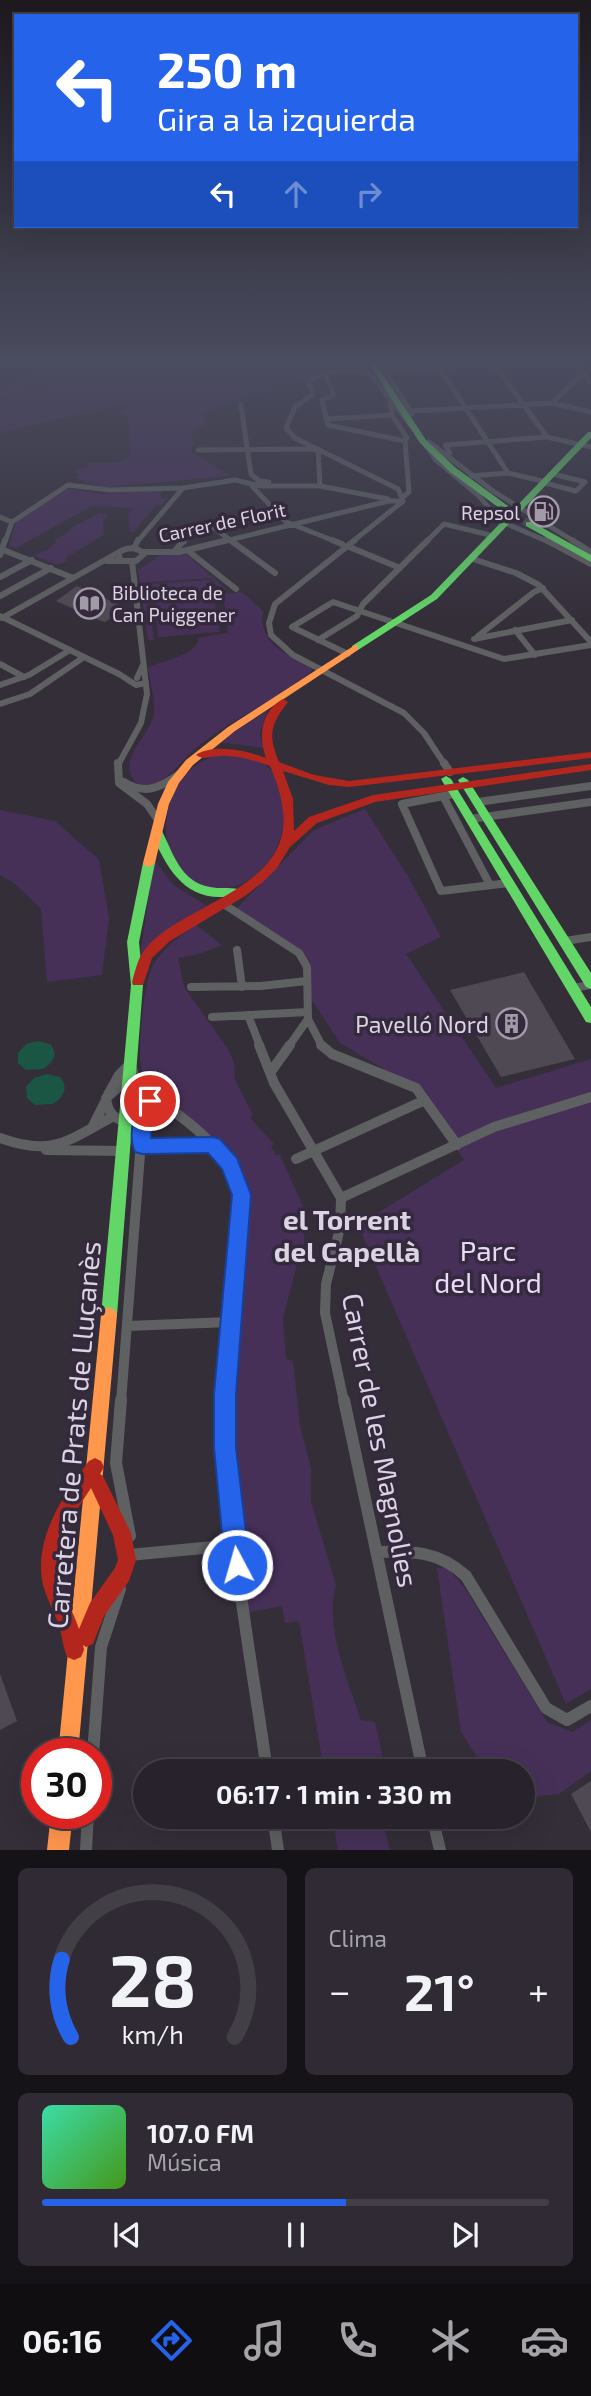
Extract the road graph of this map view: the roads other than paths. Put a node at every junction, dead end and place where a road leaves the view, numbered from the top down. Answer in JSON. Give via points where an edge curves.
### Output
{"nodes":[{"id":1,"x":248,"y":450,"type":"edge"},
{"id":2,"x":318,"y":450,"type":"edge"},
{"id":3,"x":321,"y":450,"type":"edge"},
{"id":4,"x":406,"y":450,"type":"edge"},
{"id":5,"x":427,"y":450,"type":"edge"},
{"id":6,"x":435,"y":450,"type":"edge"},
{"id":7,"x":439,"y":450,"type":"edge"},
{"id":8,"x":448,"y":450,"type":"edge"},
{"id":9,"x":494,"y":450,"type":"edge"},
{"id":10,"x":581,"y":450,"type":"edge"},
{"id":11,"x":454,"y":461,"type":"junction"},
{"id":12,"x":508,"y":472,"type":"junction"},
{"id":13,"x":471,"y":476,"type":"junction"},
{"id":14,"x":548,"y":480,"type":"junction"},
{"id":15,"x":250,"y":484,"type":"junction"},
{"id":16,"x":320,"y":484,"type":"junction"},
{"id":17,"x":178,"y":490,"type":"junction"},
{"id":18,"x":402,"y":498,"type":"junction"},
{"id":19,"x":388,"y":500,"type":"junction"},
{"id":20,"x":520,"y":511,"type":"junction"},
{"id":21,"x":0,"y":517,"type":"edge"},
{"id":22,"x":12,"y":522,"type":"junction"},
{"id":23,"x":290,"y":524,"type":"junction"},
{"id":24,"x":504,"y":527,"type":"junction"},
{"id":25,"x":229,"y":538,"type":"junction"},
{"id":26,"x":591,"y":541,"type":"edge"},
{"id":27,"x":345,"y":545,"type":"junction"},
{"id":28,"x":134,"y":548,"type":"junction"},
{"id":29,"x":187,"y":550,"type":"junction"},
{"id":30,"x":1,"y":551,"type":"edge"},
{"id":31,"x":121,"y":551,"type":"junction"},
{"id":32,"x":144,"y":552,"type":"junction"},
{"id":33,"x":174,"y":552,"type":"junction"},
{"id":34,"x":589,"y":556,"type":"edge"},
{"id":35,"x":120,"y":559,"type":"junction"},
{"id":36,"x":472,"y":559,"type":"junction"},
{"id":37,"x":32,"y":560,"type":"junction"},
{"id":38,"x":104,"y":561,"type":"junction"},
{"id":39,"x":132,"y":561,"type":"junction"},
{"id":40,"x":51,"y":568,"type":"junction"},
{"id":41,"x":400,"y":568,"type":"junction"},
{"id":42,"x":275,"y":573,"type":"dead end"},
{"id":43,"x":0,"y":577,"type":"edge"},
{"id":44,"x":73,"y":578,"type":"junction"},
{"id":45,"x":543,"y":588,"type":"junction"},
{"id":46,"x":236,"y":589,"type":"dead end"},
{"id":47,"x":0,"y":596,"type":"edge"},
{"id":48,"x":360,"y":610,"type":"junction"},
{"id":49,"x":1,"y":618,"type":"edge"},
{"id":50,"x":572,"y":620,"type":"junction"},
{"id":51,"x":397,"y":622,"type":"junction"},
{"id":52,"x":515,"y":630,"type":"junction"},
{"id":53,"x":474,"y":639,"type":"junction"},
{"id":54,"x":318,"y":640,"type":"junction"},
{"id":55,"x":591,"y":644,"type":"edge"},
{"id":56,"x":467,"y":646,"type":"junction"},
{"id":57,"x":70,"y":650,"type":"junction"},
{"id":58,"x":348,"y":654,"type":"junction"},
{"id":59,"x":535,"y":655,"type":"junction"},
{"id":60,"x":84,"y":657,"type":"junction"},
{"id":61,"x":0,"y":664,"type":"edge"},
{"id":62,"x":143,"y":665,"type":"junction"},
{"id":63,"x":320,"y":673,"type":"junction"},
{"id":64,"x":24,"y":677,"type":"junction"},
{"id":65,"x":136,"y":682,"type":"junction"},
{"id":66,"x":147,"y":682,"type":"junction"},
{"id":67,"x":0,"y":685,"type":"edge"},
{"id":68,"x":146,"y":702,"type":"junction"},
{"id":69,"x":0,"y":704,"type":"edge"},
{"id":70,"x":591,"y":755,"type":"edge"},
{"id":71,"x":192,"y":761,"type":"junction"},
{"id":72,"x":273,"y":765,"type":"junction"},
{"id":73,"x":591,"y":766,"type":"edge"},
{"id":74,"x":180,"y":773,"type":"junction"},
{"id":75,"x":118,"y":776,"type":"junction"},
{"id":76,"x":450,"y":782,"type":"junction"},
{"id":77,"x":465,"y":783,"type":"junction"},
{"id":78,"x":591,"y":786,"type":"edge"},
{"id":79,"x":478,"y":802,"type":"junction"},
{"id":80,"x":591,"y":803,"type":"edge"},
{"id":81,"x":486,"y":816,"type":"junction"},
{"id":82,"x":470,"y":819,"type":"junction"},
{"id":83,"x":158,"y":826,"type":"junction"},
{"id":84,"x":285,"y":845,"type":"junction"},
{"id":85,"x":509,"y":883,"type":"junction"},
{"id":86,"x":490,"y":885,"type":"junction"},
{"id":87,"x":241,"y":890,"type":"junction"},
{"id":88,"x":222,"y":903,"type":"junction"},
{"id":89,"x":547,"y":912,"type":"junction"},
{"id":90,"x":530,"y":916,"type":"junction"},
{"id":91,"x":591,"y":937,"type":"edge"},
{"id":92,"x":565,"y":942,"type":"junction"},
{"id":93,"x":237,"y":950,"type":"dead end"},
{"id":94,"x":307,"y":981,"type":"junction"},
{"id":95,"x":591,"y":984,"type":"edge"},
{"id":96,"x":137,"y":985,"type":"junction"},
{"id":97,"x":191,"y":987,"type":"dead end"},
{"id":98,"x":242,"y":987,"type":"junction"},
{"id":99,"x":573,"y":988,"type":"junction"},
{"id":100,"x":248,"y":1015,"type":"junction"},
{"id":101,"x":308,"y":1016,"type":"junction"},
{"id":102,"x":212,"y":1017,"type":"dead end"},
{"id":103,"x":591,"y":1018,"type":"edge"},
{"id":104,"x":130,"y":1065,"type":"junction"},
{"id":105,"x":270,"y":1073,"type":"junction"},
{"id":106,"x":133,"y":1084,"type":"junction"},
{"id":107,"x":149,"y":1094,"type":"junction"},
{"id":108,"x":107,"y":1096,"type":"junction"},
{"id":109,"x":591,"y":1097,"type":"edge"},
{"id":110,"x":425,"y":1100,"type":"junction"},
{"id":111,"x":143,"y":1115,"type":"junction"},
{"id":112,"x":119,"y":1119,"type":"junction"},
{"id":113,"x":88,"y":1133,"type":"junction"},
{"id":114,"x":0,"y":1138,"type":"edge"},
{"id":115,"x":213,"y":1145,"type":"junction"},
{"id":116,"x":457,"y":1145,"type":"junction"},
{"id":117,"x":142,"y":1146,"type":"junction"},
{"id":118,"x":30,"y":1149,"type":"junction"},
{"id":119,"x":122,"y":1151,"type":"junction"},
{"id":120,"x":314,"y":1152,"type":"junction"},
{"id":121,"x":296,"y":1159,"type":"dead end"},
{"id":122,"x":341,"y":1198,"type":"junction"},
{"id":123,"x":230,"y":1322,"type":"junction"},
{"id":124,"x":127,"y":1326,"type":"junction"},
{"id":125,"x":95,"y":1466,"type":"junction"},
{"id":126,"x":235,"y":1545,"type":"junction"},
{"id":127,"x":377,"y":1552,"type":"junction"},
{"id":128,"x":129,"y":1555,"type":"junction"},
{"id":129,"x":117,"y":1583,"type":"junction"},
{"id":130,"x":54,"y":1588,"type":"junction"},
{"id":131,"x":83,"y":1608,"type":"junction"},
{"id":132,"x":77,"y":1671,"type":"junction"},
{"id":133,"x":591,"y":1706,"type":"edge"},
{"id":134,"x":70,"y":1738,"type":"edge"},
{"id":135,"x":94,"y":1738,"type":"edge"},
{"id":136,"x":265,"y":1759,"type":"edge"},
{"id":137,"x":420,"y":1759,"type":"edge"},
{"id":138,"x":60,"y":1829,"type":"edge"},
{"id":139,"x":88,"y":1829,"type":"edge"},
{"id":140,"x":275,"y":1829,"type":"edge"},
{"id":141,"x":435,"y":1829,"type":"edge"},
{"id":142,"x":58,"y":1850,"type":"edge"},
{"id":143,"x":86,"y":1850,"type":"edge"},
{"id":144,"x":278,"y":1850,"type":"edge"},
{"id":145,"x":440,"y":1850,"type":"edge"}],
"edges":[{"from":1,"to":16,"type":"street","via":[[251,474],[257,479]]},
{"from":2,"to":16,"type":"street"},
{"from":3,"to":18,"type":"street","via":[[398,489]]},
{"from":4,"to":18,"type":"street","via":[[409,492]]},
{"from":5,"to":24,"type":"street","via":[[479,496]]},
{"from":6,"to":20,"type":"street","via":[[453,470]]},
{"from":7,"to":11,"type":"street"},
{"from":8,"to":11,"type":"street"},
{"from":9,"to":12,"type":"street"},
{"from":10,"to":14,"type":"street","name":"Carretera de Prats de Lluçanès"},
{"from":11,"to":13,"type":"street"},
{"from":12,"to":13,"type":"street"},
{"from":12,"to":14,"type":"street"},
{"from":13,"to":20,"type":"street"},
{"from":14,"to":14,"type":"street","via":[[576,491],[585,482]]},
{"from":14,"to":20,"type":"street","name":"Carretera de Prats de Lluçanès"},
{"from":15,"to":16,"type":"street"},
{"from":15,"to":17,"type":"street","via":[[205,482]]},
{"from":15,"to":23,"type":"street"},
{"from":16,"to":19,"type":"street"},
{"from":17,"to":22,"type":"street","via":[[110,490],[74,484],[53,492]]},
{"from":17,"to":28,"type":"street"},
{"from":18,"to":19,"type":"street"},
{"from":18,"to":27,"type":"street"},
{"from":19,"to":23,"type":"street","name":"Carrer de Florit"},
{"from":20,"to":24,"type":"street","name":"Carretera de Prats de Lluçanès"},
{"from":20,"to":34,"type":"street"},
{"from":21,"to":22,"type":"street"},
{"from":22,"to":30,"type":"street"},
{"from":23,"to":25,"type":"street","name":"Carrer de Florit"},
{"from":23,"to":27,"type":"street"},
{"from":24,"to":34,"type":"street"},
{"from":24,"to":36,"type":"street","name":"Carretera de Prats de Lluçanès"},
{"from":24,"to":41,"type":"street","via":[[447,523]]},
{"from":25,"to":29,"type":"street","name":"Carrer de Florit"},
{"from":25,"to":33,"type":"street","via":[[202,523],[181,530],[184,542]]},
{"from":25,"to":42,"type":"street"},
{"from":26,"to":34,"type":"street"},
{"from":27,"to":41,"type":"street"},
{"from":27,"to":63,"type":"street","via":[[275,604],[268,626],[274,641]]},
{"from":28,"to":31,"type":"street"},
{"from":28,"to":32,"type":"street"},
{"from":29,"to":33,"type":"street","name":"Carrer de Florit"},
{"from":29,"to":46,"type":"street"},
{"from":30,"to":37,"type":"street"},
{"from":31,"to":35,"type":"street"},
{"from":31,"to":38,"type":"street"},
{"from":32,"to":33,"type":"street","name":"Carrer de Florit"},
{"from":32,"to":39,"type":"street","via":[[142,558]]},
{"from":35,"to":38,"type":"street"},
{"from":35,"to":39,"type":"street"},
{"from":36,"to":45,"type":"street","via":[[516,573]]},
{"from":36,"to":51,"type":"street","name":"Carretera de Prats de Lluçanès","via":[[438,594]]},
{"from":37,"to":40,"type":"street"},
{"from":37,"to":43,"type":"street"},
{"from":38,"to":44,"type":"street"},
{"from":39,"to":62,"type":"street"},
{"from":40,"to":44,"type":"street"},
{"from":40,"to":47,"type":"street"},
{"from":41,"to":48,"type":"street"},
{"from":44,"to":49,"type":"street"},
{"from":45,"to":50,"type":"street"},
{"from":45,"to":53,"type":"street"},
{"from":48,"to":51,"type":"street"},
{"from":48,"to":54,"type":"street"},
{"from":48,"to":54,"type":"street","via":[[329,603],[292,627]]},
{"from":49,"to":57,"type":"street"},
{"from":50,"to":52,"type":"street"},
{"from":50,"to":55,"type":"street"},
{"from":51,"to":56,"type":"street"},
{"from":51,"to":58,"type":"street","name":"Carretera de Prats de Lluçanès"},
{"from":52,"to":53,"type":"street"},
{"from":52,"to":59,"type":"street"},
{"from":53,"to":56,"type":"street"},
{"from":54,"to":58,"type":"street"},
{"from":55,"to":59,"type":"street"},
{"from":56,"to":59,"type":"street","via":[[505,659]]},
{"from":57,"to":60,"type":"street"},
{"from":57,"to":64,"type":"street"},
{"from":58,"to":63,"type":"street","name":"Carretera de Prats de Lluçanès"},
{"from":60,"to":65,"type":"street"},
{"from":60,"to":69,"type":"street","via":[[30,694]]},
{"from":61,"to":64,"type":"street"},
{"from":62,"to":65,"type":"street"},
{"from":62,"to":66,"type":"street"},
{"from":63,"to":71,"type":"street","name":"Carretera de Prats de Lluçanès","via":[[232,728]]},
{"from":63,"to":72,"type":"street","name":"Carretera de Prats de Lluçanès","via":[[270,716],[266,732]]},
{"from":63,"to":76,"type":"street","via":[[407,715],[426,735]]},
{"from":64,"to":67,"type":"street"},
{"from":65,"to":66,"type":"street"},
{"from":65,"to":68,"type":"street"},
{"from":66,"to":68,"type":"street"},
{"from":68,"to":75,"type":"street","via":[[142,721],[118,762]]},
{"from":70,"to":76,"type":"street"},
{"from":71,"to":72,"type":"street","name":"Carretera de Prats de Lluçanès","via":[[209,752],[232,751],[255,755]]},
{"from":71,"to":74,"type":"street","name":"Carretera de Prats de Lluçanès"},
{"from":72,"to":76,"type":"street","via":[[301,778],[335,784]]},
{"from":72,"to":84,"type":"street","name":"Carretera de Prats de Lluçanès","via":[[288,804]]},
{"from":73,"to":77,"type":"street"},
{"from":74,"to":75,"type":"street","via":[[145,790],[133,788]]},
{"from":74,"to":83,"type":"street","name":"Carretera de Prats de Lluçanès"},
{"from":75,"to":83,"type":"street","via":[[122,787],[145,802]]},
{"from":76,"to":77,"type":"street"},
{"from":76,"to":82,"type":"street"},
{"from":76,"to":84,"type":"street","via":[[326,815],[313,820]]},
{"from":76,"to":86,"type":"street"},
{"from":76,"to":86,"type":"street","via":[[402,804],[441,891]]},
{"from":77,"to":79,"type":"street"},
{"from":78,"to":79,"type":"street"},
{"from":79,"to":81,"type":"street"},
{"from":80,"to":81,"type":"street"},
{"from":81,"to":82,"type":"street"},
{"from":81,"to":89,"type":"street"},
{"from":82,"to":85,"type":"street"},
{"from":83,"to":87,"type":"street","via":[[169,863],[191,886],[210,894]]},
{"from":83,"to":96,"type":"street","name":"Carretera de Prats de Lluçanès","via":[[133,942]]},
{"from":84,"to":87,"type":"street","name":"Carretera de Prats de Lluçanès","via":[[277,861]]},
{"from":85,"to":86,"type":"street"},
{"from":85,"to":90,"type":"street"},
{"from":87,"to":88,"type":"street","name":"Carretera de Prats de Lluçanès"},
{"from":88,"to":94,"type":"street","via":[[299,953],[307,967]]},
{"from":88,"to":96,"type":"street","name":"Carretera de Prats de Lluçanès","via":[[148,954]]},
{"from":89,"to":90,"type":"street"},
{"from":89,"to":92,"type":"street"},
{"from":90,"to":99,"type":"street"},
{"from":91,"to":92,"type":"street"},
{"from":92,"to":95,"type":"street"},
{"from":93,"to":98,"type":"street"},
{"from":94,"to":98,"type":"street"},
{"from":94,"to":101,"type":"street"},
{"from":95,"to":99,"type":"street"},
{"from":96,"to":104,"type":"street","name":"Carretera de Prats de Lluçanès"},
{"from":97,"to":98,"type":"street"},
{"from":99,"to":103,"type":"street"},
{"from":100,"to":101,"type":"street"},
{"from":100,"to":102,"type":"street"},
{"from":100,"to":105,"type":"street"},
{"from":101,"to":105,"type":"street"},
{"from":101,"to":110,"type":"street","via":[[322,1046],[331,1054],[409,1084]]},
{"from":104,"to":106,"type":"street","name":"Carretera de Prats de Lluçanès"},
{"from":104,"to":108,"type":"street"},
{"from":105,"to":120,"type":"street"},
{"from":106,"to":107,"type":"street"},
{"from":106,"to":108,"type":"street"},
{"from":106,"to":112,"type":"street","name":"Carretera de Prats de Lluçanès"},
{"from":107,"to":111,"type":"street","name":"Carretera de Prats de Lluçanès","via":[[150,1106]]},
{"from":107,"to":115,"type":"street"},
{"from":108,"to":112,"type":"street","name":"Carretera de Prats de Lluçanès","via":[[105,1107]]},
{"from":108,"to":113,"type":"street"},
{"from":109,"to":116,"type":"street","via":[[494,1127]]},
{"from":110,"to":116,"type":"street"},
{"from":110,"to":120,"type":"street"},
{"from":111,"to":112,"type":"street"},
{"from":111,"to":117,"type":"street","name":"Carretera de Prats de Lluçanès"},
{"from":112,"to":113,"type":"street"},
{"from":112,"to":119,"type":"street","name":"Carretera de Prats de Lluçanès"},
{"from":113,"to":118,"type":"street","via":[[71,1142]]},
{"from":114,"to":118,"type":"street"},
{"from":115,"to":117,"type":"street"},
{"from":115,"to":123,"type":"street","via":[[230,1164],[241,1195]]},
{"from":116,"to":122,"type":"street"},
{"from":117,"to":124,"type":"street","name":"Carretera de Prats de Lluçanès"},
{"from":118,"to":119,"type":"street"},
{"from":119,"to":125,"type":"street","name":"Carretera de Prats de Lluçanès"},
{"from":120,"to":121,"type":"street"},
{"from":120,"to":122,"type":"street"},
{"from":122,"to":127,"type":"street","name":"Carrer de les Magnolies","via":[[344,1219],[323,1297]]},
{"from":123,"to":124,"type":"street"},
{"from":123,"to":126,"type":"street","via":[[225,1448]]},
{"from":124,"to":128,"type":"street","name":"Carretera de Prats de Lluçanès","via":[[116,1463]]},
{"from":125,"to":128,"type":"street","via":[[100,1492]]},
{"from":125,"to":130,"type":"street","via":[[60,1522],[52,1561]]},
{"from":125,"to":131,"type":"street","name":"Carretera de Prats de Lluçanès"},
{"from":126,"to":128,"type":"street"},
{"from":126,"to":136,"type":"street"},
{"from":127,"to":133,"type":"street","via":[[418,1551],[448,1559],[466,1576],[546,1708],[567,1720]]},
{"from":127,"to":137,"type":"street","name":"Carrer de les Magnolies"},
{"from":128,"to":129,"type":"street"},
{"from":128,"to":135,"type":"street","name":"Carretera de Prats de Lluçanès","via":[[101,1647]]},
{"from":129,"to":131,"type":"street"},
{"from":129,"to":132,"type":"street","via":[[90,1623]]},
{"from":130,"to":131,"type":"street","via":[[72,1605]]},
{"from":130,"to":132,"type":"street","via":[[71,1627]]},
{"from":131,"to":132,"type":"street","name":"Carretera de Prats de Lluçanès"},
{"from":132,"to":134,"type":"street","name":"Carretera de Prats de Lluçanès"},
{"from":138,"to":142,"type":"street"},
{"from":139,"to":143,"type":"street"},
{"from":140,"to":144,"type":"street"},
{"from":141,"to":145,"type":"street"}]}
